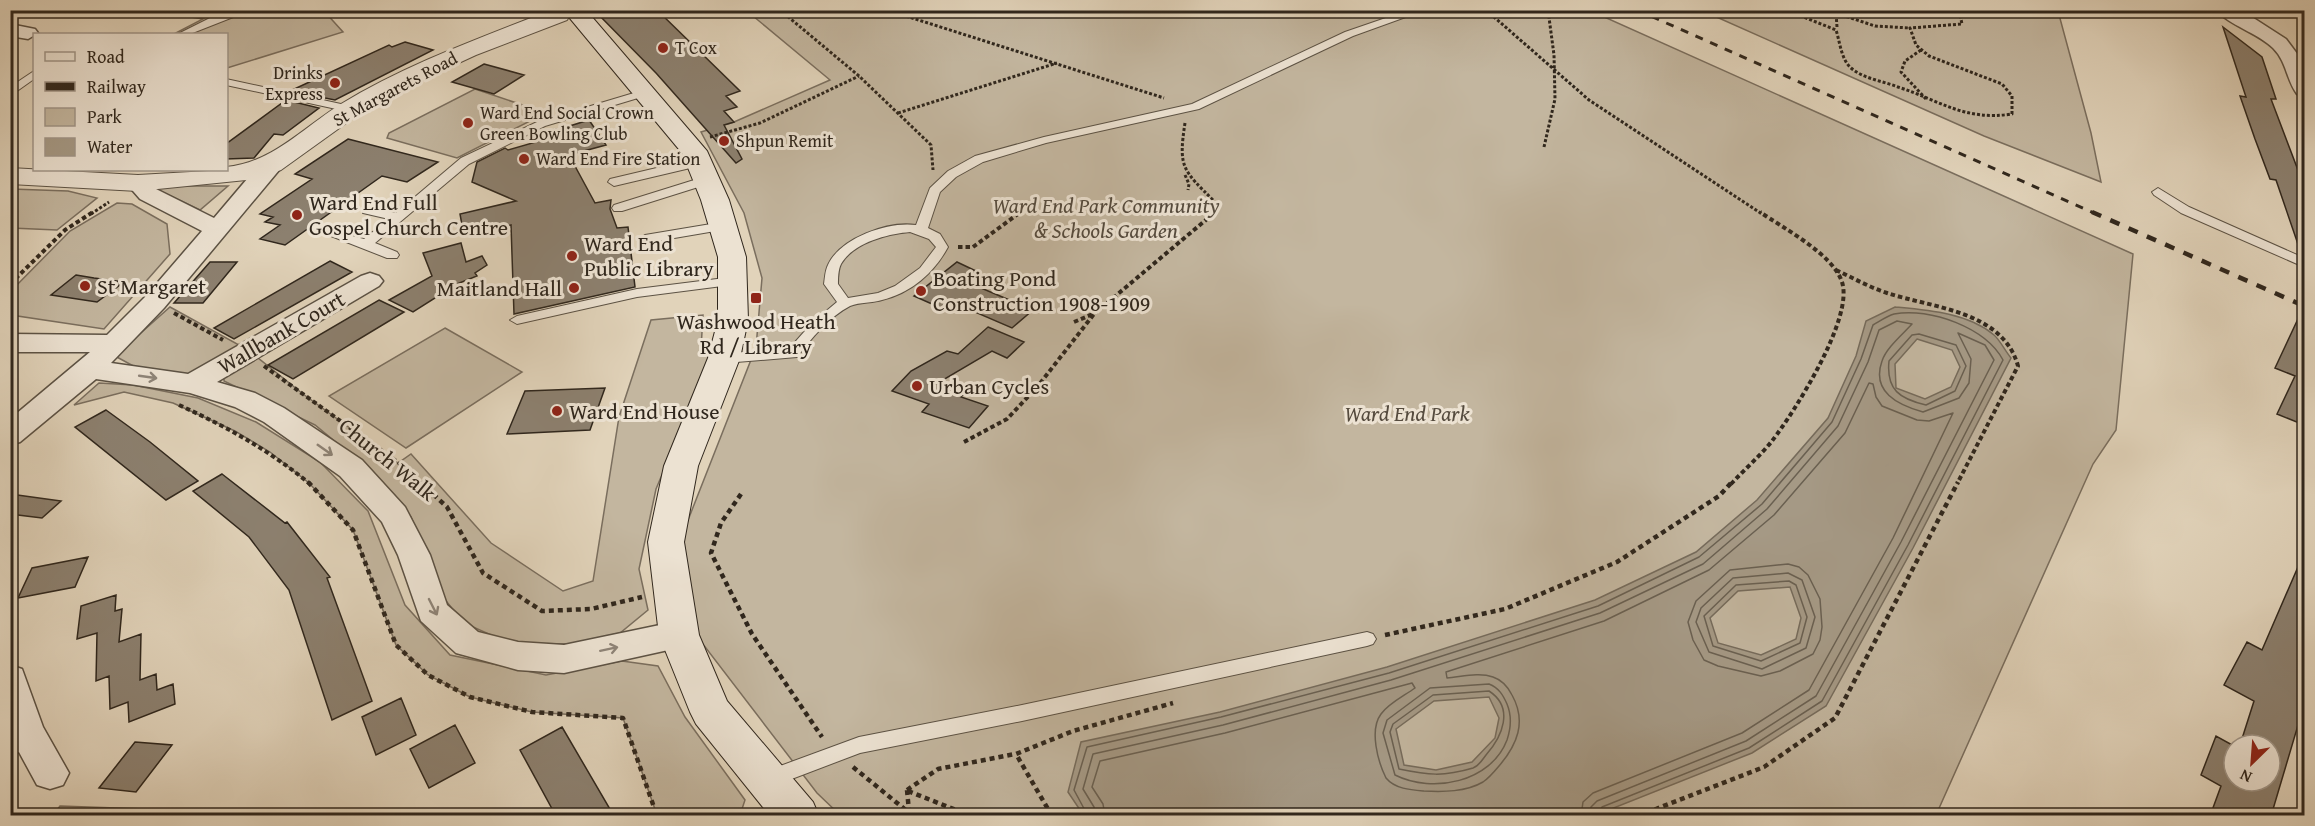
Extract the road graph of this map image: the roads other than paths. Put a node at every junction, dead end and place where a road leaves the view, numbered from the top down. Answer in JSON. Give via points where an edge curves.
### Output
{"nodes":[{"id":1,"x":1420,"y":10,"type":"edge"},
{"id":2,"x":2226,"y":10,"type":"edge"},
{"id":3,"x":241,"y":12,"type":"dead end"},
{"id":4,"x":568,"y":12,"type":"edge"},
{"id":5,"x":185,"y":33,"type":"edge"},
{"id":6,"x":33,"y":75,"type":"edge"},
{"id":7,"x":228,"y":82,"type":"edge"},
{"id":8,"x":2304,"y":90,"type":"edge"},
{"id":9,"x":10,"y":93,"type":"edge"},
{"id":10,"x":644,"y":93,"type":"junction"},
{"id":11,"x":350,"y":109,"type":"junction"},
{"id":12,"x":698,"y":162,"type":"junction"},
{"id":13,"x":272,"y":164,"type":"junction"},
{"id":14,"x":10,"y":176,"type":"edge"},
{"id":15,"x":614,"y":182,"type":"dead end"},
{"id":16,"x":138,"y":183,"type":"junction"},
{"id":17,"x":2158,"y":192,"type":"dead end"},
{"id":18,"x":618,"y":208,"type":"dead end"},
{"id":19,"x":368,"y":210,"type":"dead end"},
{"id":20,"x":398,"y":217,"type":"junction"},
{"id":21,"x":723,"y":225,"type":"junction"},
{"id":22,"x":921,"y":229,"type":"junction"},
{"id":23,"x":218,"y":230,"type":"junction"},
{"id":24,"x":337,"y":236,"type":"dead end"},
{"id":25,"x":645,"y":239,"type":"dead end"},
{"id":26,"x":366,"y":244,"type":"junction"},
{"id":27,"x":392,"y":255,"type":"dead end"},
{"id":28,"x":2304,"y":262,"type":"edge"},
{"id":29,"x":370,"y":281,"type":"dead end"},
{"id":30,"x":733,"y":281,"type":"junction"},
{"id":31,"x":845,"y":303,"type":"junction"},
{"id":32,"x":517,"y":320,"type":"dead end"},
{"id":33,"x":10,"y":343,"type":"edge"},
{"id":34,"x":115,"y":344,"type":"junction"},
{"id":35,"x":724,"y":358,"type":"junction"},
{"id":36,"x":90,"y":369,"type":"junction"},
{"id":37,"x":183,"y":393,"type":"junction"},
{"id":38,"x":10,"y":435,"type":"edge"},
{"id":39,"x":679,"y":635,"type":"junction"},
{"id":40,"x":1367,"y":639,"type":"road end"},
{"id":41,"x":10,"y":679,"type":"edge"},
{"id":42,"x":18,"y":735,"type":"edge"},
{"id":43,"x":50,"y":774,"type":"dead end"},
{"id":44,"x":783,"y":805,"type":"edge"}],
"edges":[{"from":1,"to":22,"type":"lane","via":[[1349,34],[1187,109],[1044,140],[979,159],[952,174],[934,191]]},
{"from":2,"to":8,"type":"street","via":[[2285,49],[2293,59]]},
{"from":3,"to":5,"type":"lane"},
{"from":4,"to":10,"type":"main road"},
{"from":4,"to":11,"type":"main road","name":"St Margarets Road","via":[[468,50]]},
{"from":6,"to":9,"type":"lane"},
{"from":7,"to":11,"type":"lane"},
{"from":10,"to":12,"type":"main road"},
{"from":10,"to":20,"type":"lane","via":[[541,124],[465,161]]},
{"from":11,"to":13,"type":"main road","name":"St Margarets Road"},
{"from":12,"to":15,"type":"lane"},
{"from":12,"to":18,"type":"lane","via":[[653,199]]},
{"from":12,"to":21,"type":"main road"},
{"from":13,"to":16,"type":"main road","name":"St Margarets Road","via":[[247,173]]},
{"from":13,"to":23,"type":"street"},
{"from":14,"to":16,"type":"main road","name":"St Margarets Road"},
{"from":16,"to":23,"type":"street","via":[[148,194]]},
{"from":17,"to":28,"type":"lane","via":[[2186,210]]},
{"from":19,"to":20,"type":"lane"},
{"from":20,"to":26,"type":"lane"},
{"from":21,"to":25,"type":"lane"},
{"from":21,"to":30,"type":"main road","via":[[732,256]]},
{"from":22,"to":31,"type":"lane","via":[[889,230],[858,241],[842,255],[835,263],[831,284]]},
{"from":22,"to":31,"type":"lane","via":[[934,236],[942,247],[924,272],[883,296]]},
{"from":23,"to":34,"type":"street"},
{"from":24,"to":26,"type":"lane"},
{"from":26,"to":27,"type":"lane"},
{"from":29,"to":37,"type":"street","name":"Wallbank Court","via":[[244,352]]},
{"from":30,"to":32,"type":"lane","via":[[637,293]]},
{"from":30,"to":35,"type":"main road","via":[[733,320]]},
{"from":31,"to":35,"type":"lane","via":[[792,354]]},
{"from":33,"to":34,"type":"street"},
{"from":34,"to":36,"type":"street"},
{"from":35,"to":39,"type":"main road","via":[[681,466],[666,542]]},
{"from":36,"to":37,"type":"street","one_way":true},
{"from":36,"to":38,"type":"street"},
{"from":37,"to":39,"type":"street","one_way":true,"via":[[245,400],[274,415],[351,468],[394,515],[414,555],[433,612],[468,643],[518,656],[564,659]]},
{"from":39,"to":44,"type":"main road","via":[[711,712]]},
{"from":40,"to":44,"type":"lane","via":[[858,745],[836,753]]},
{"from":41,"to":42,"type":"street"},
{"from":42,"to":43,"type":"street"}]}
